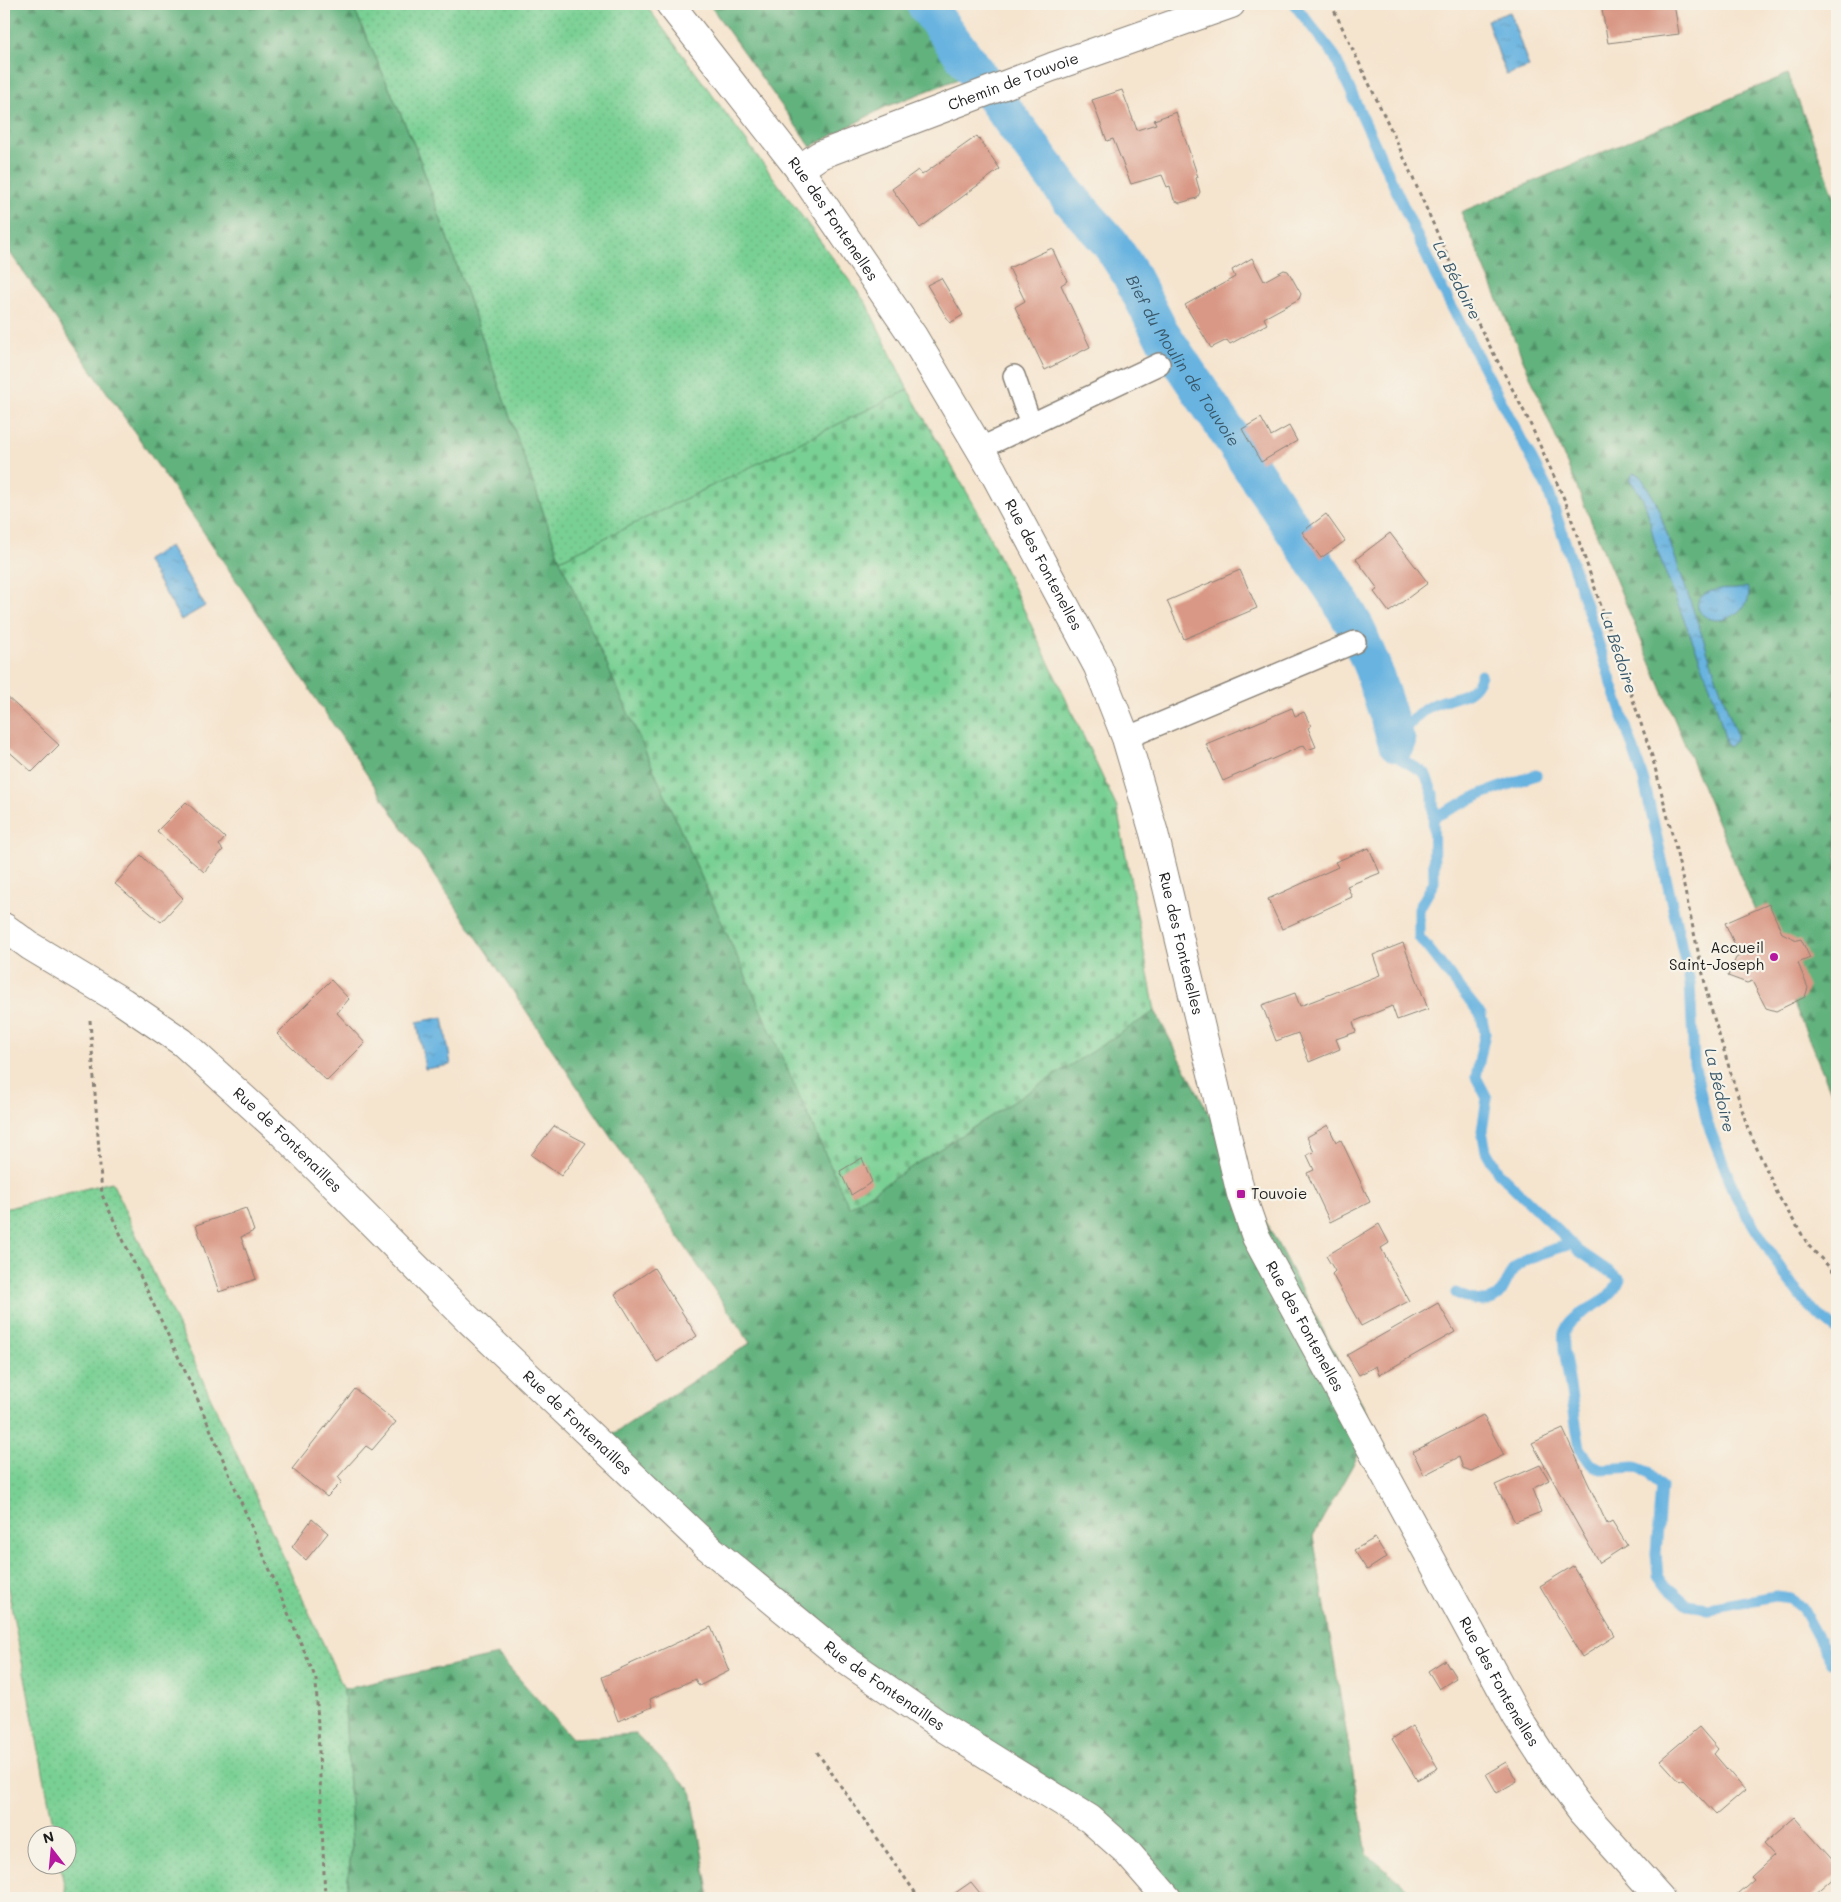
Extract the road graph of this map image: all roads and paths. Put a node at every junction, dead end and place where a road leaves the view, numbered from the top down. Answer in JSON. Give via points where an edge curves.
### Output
{"nodes":[{"id":1,"x":670,"y":4,"type":"edge"},
{"id":2,"x":1231,"y":4,"type":"edge"},
{"id":3,"x":1331,"y":4,"type":"edge"},
{"id":4,"x":799,"y":169,"type":"junction"},
{"id":5,"x":1159,"y":364,"type":"dead end"},
{"id":6,"x":1014,"y":376,"type":"dead end"},
{"id":7,"x":1030,"y":425,"type":"junction"},
{"id":8,"x":980,"y":449,"type":"junction"},
{"id":9,"x":1354,"y":642,"type":"dead end"},
{"id":10,"x":1126,"y":738,"type":"junction"},
{"id":11,"x":4,"y":927,"type":"edge"},
{"id":12,"x":87,"y":980,"type":"junction"},
{"id":13,"x":1837,"y":1275,"type":"edge"},
{"id":14,"x":818,"y":1752,"type":"dead end"},
{"id":15,"x":325,"y":1898,"type":"edge"},
{"id":16,"x":919,"y":1898,"type":"edge"},
{"id":17,"x":1167,"y":1898,"type":"edge"},
{"id":18,"x":1660,"y":1898,"type":"edge"}],
"edges":[{"from":1,"to":4,"type":"street","name":"Rue des Fontenelles"},
{"from":2,"to":4,"type":"street","name":"Chemin de Touvoie","via":[[820,155]]},
{"from":3,"to":13,"type":"path","via":[[1474,316],[1528,419],[1566,503],[1652,756],[1676,845],[1709,1002],[1748,1129],[1779,1197],[1809,1246]]},
{"from":4,"to":8,"type":"street","name":"Rue des Fontenelles","via":[[913,336]]},
{"from":5,"to":7,"type":"lane"},
{"from":6,"to":7,"type":"lane"},
{"from":7,"to":8,"type":"lane"},
{"from":8,"to":10,"type":"street","name":"Rue des Fontenelles","via":[[1098,667]]},
{"from":9,"to":10,"type":"lane","via":[[1173,709]]},
{"from":10,"to":18,"type":"street","name":"Rue des Fontenelles","via":[[1154,833],[1241,1194],[1256,1237],[1517,1717],[1582,1811]]},
{"from":11,"to":12,"type":"street","name":"Rue de Fontenailles"},
{"from":12,"to":15,"type":"path","via":[[102,1195],[192,1386],[316,1679]]},
{"from":12,"to":17,"type":"street","name":"Rue de Fontenailles","via":[[182,1042],[284,1136],[469,1320],[708,1547],[844,1659],[944,1728],[1090,1819],[1125,1850]]},
{"from":14,"to":16,"type":"path"}]}
